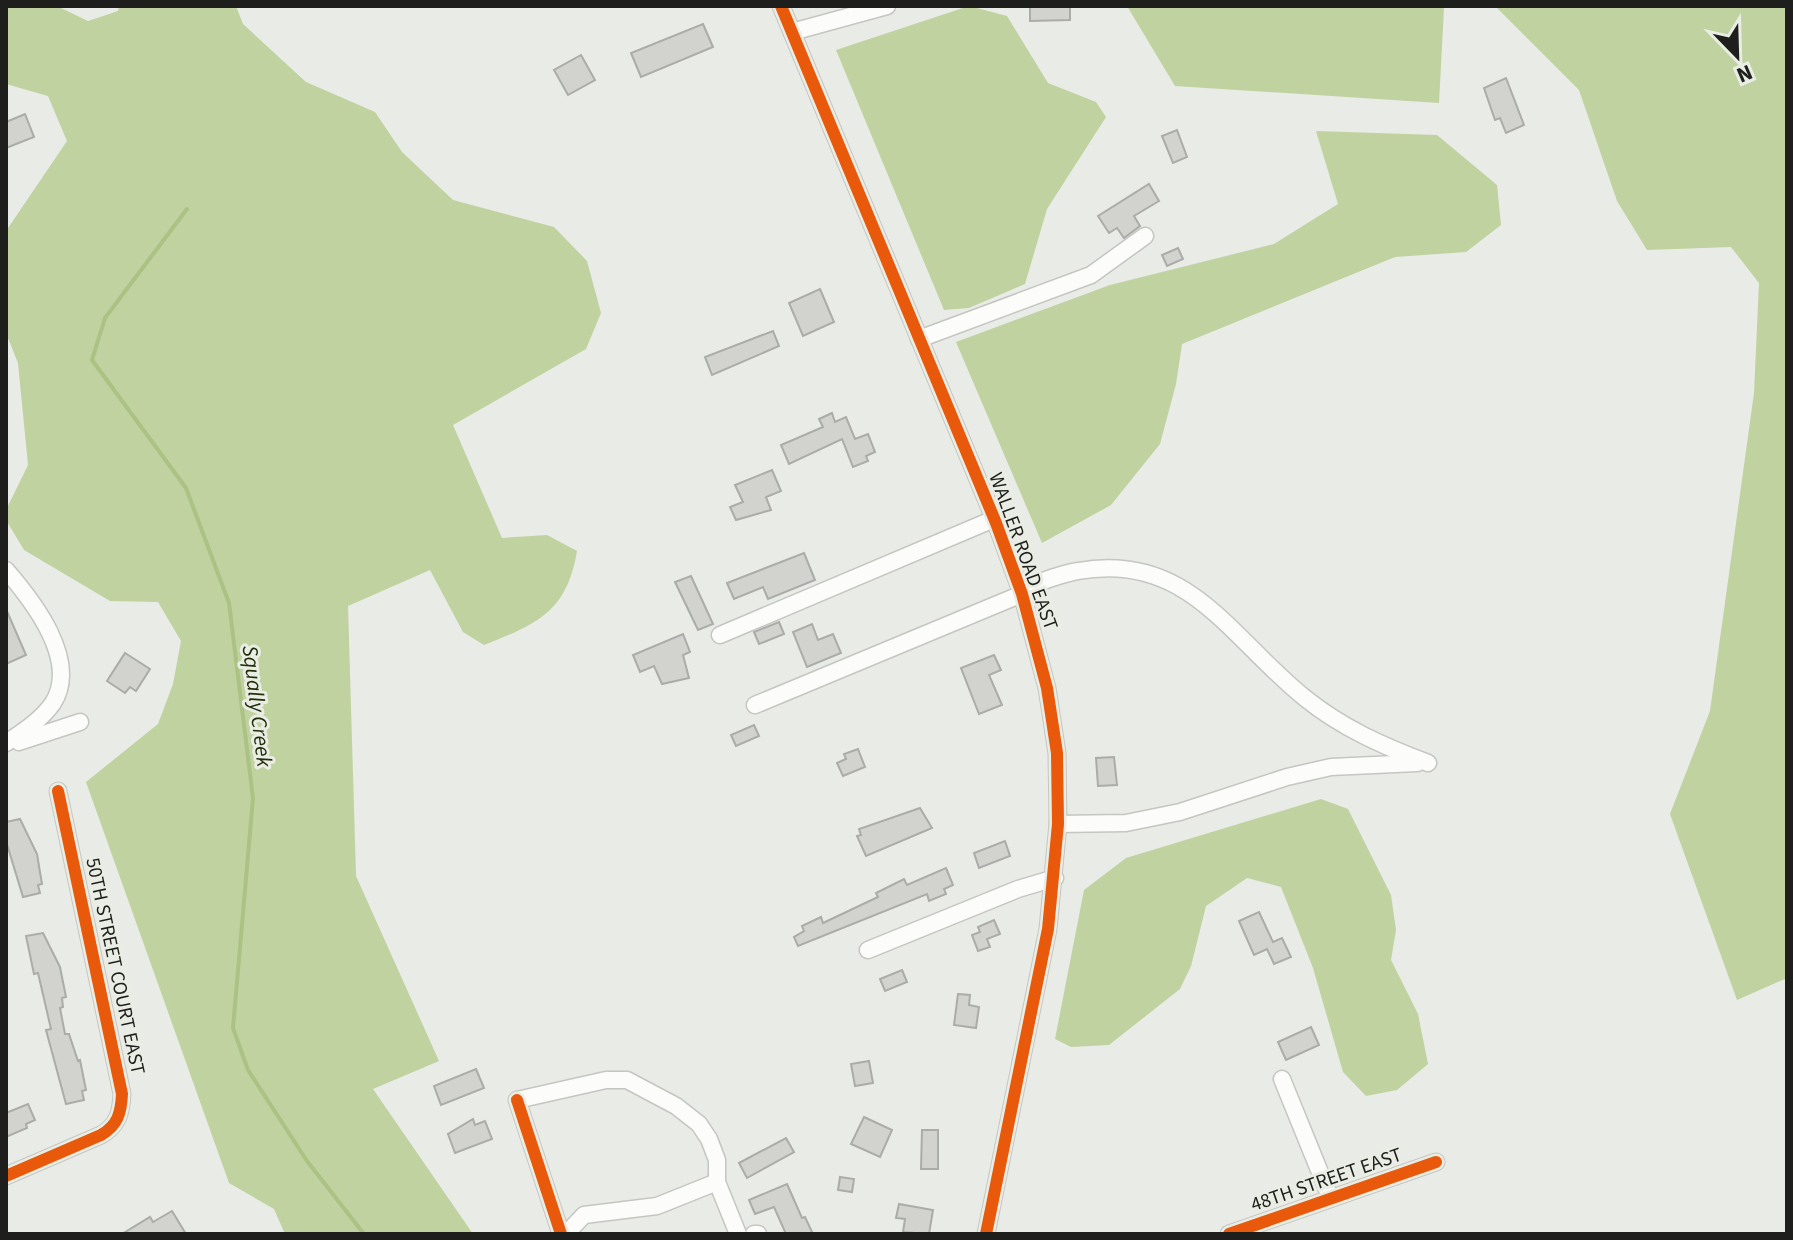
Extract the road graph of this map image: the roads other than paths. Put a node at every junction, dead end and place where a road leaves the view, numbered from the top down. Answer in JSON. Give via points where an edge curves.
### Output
{"nodes":[{"id":1,"x":781,"y":6,"type":"edge"},
{"id":2,"x":887,"y":6,"type":"edge"},
{"id":3,"x":792,"y":32,"type":"junction"},
{"id":4,"x":1145,"y":236,"type":"dead end"},
{"id":5,"x":919,"y":339,"type":"junction"},
{"id":6,"x":994,"y":519,"type":"junction"},
{"id":7,"x":6,"y":570,"type":"edge"},
{"id":8,"x":1021,"y":591,"type":"junction"},
{"id":9,"x":720,"y":635,"type":"dead end"},
{"id":10,"x":755,"y":705,"type":"dead end"},
{"id":11,"x":80,"y":722,"type":"dead end"},
{"id":12,"x":6,"y":745,"type":"edge"},
{"id":13,"x":58,"y":791,"type":"dead end"},
{"id":14,"x":1058,"y":824,"type":"junction"},
{"id":15,"x":1055,"y":878,"type":"junction"},
{"id":16,"x":868,"y":950,"type":"dead end"},
{"id":17,"x":1282,"y":1079,"type":"dead end"},
{"id":18,"x":1436,"y":1162,"type":"dead end"},
{"id":19,"x":6,"y":1176,"type":"edge"},
{"id":20,"x":717,"y":1182,"type":"junction"},
{"id":21,"x":1330,"y":1197,"type":"junction"},
{"id":22,"x":564,"y":1234,"type":"edge"},
{"id":23,"x":738,"y":1234,"type":"edge"},
{"id":24,"x":986,"y":1234,"type":"edge"},
{"id":25,"x":1229,"y":1234,"type":"edge"}],
"edges":[{"from":1,"to":3,"type":"street","name":"WALLER ROAD EAST"},
{"from":2,"to":3,"type":"street"},
{"from":3,"to":5,"type":"street","name":"WALLER ROAD EAST"},
{"from":4,"to":5,"type":"street","via":[[1091,275]]},
{"from":5,"to":6,"type":"street","name":"WALLER ROAD EAST"},
{"from":6,"to":8,"type":"street","name":"WALLER ROAD EAST"},
{"from":6,"to":9,"type":"street"},
{"from":7,"to":12,"type":"street","via":[[57,645],[59,674],[55,700]]},
{"from":8,"to":10,"type":"street"},
{"from":8,"to":14,"type":"street","name":"WALLER ROAD EAST","via":[[1047,688]]},
{"from":8,"to":14,"type":"street","via":[[1076,571],[1106,567],[1164,577],[1209,606],[1305,698],[1365,738],[1428,763],[1331,767],[1180,812],[1126,823]]},
{"from":11,"to":12,"type":"street"},
{"from":13,"to":19,"type":"street","name":"50TH STREET COURT EAST","via":[[121,1109],[111,1129],[101,1135]]},
{"from":14,"to":15,"type":"street","name":"WALLER ROAD EAST"},
{"from":15,"to":16,"type":"street"},
{"from":15,"to":24,"type":"street","name":"WALLER ROAD EAST"},
{"from":17,"to":21,"type":"street"},
{"from":18,"to":21,"type":"street","name":"48TH STREET EAST"},
{"from":20,"to":22,"type":"street","via":[[657,1206],[584,1215]]},
{"from":20,"to":22,"type":"street","via":[[717,1160],[699,1124],[627,1080],[517,1100]]},
{"from":20,"to":23,"type":"street"},
{"from":21,"to":25,"type":"street","name":"48TH STREET EAST"}]}
